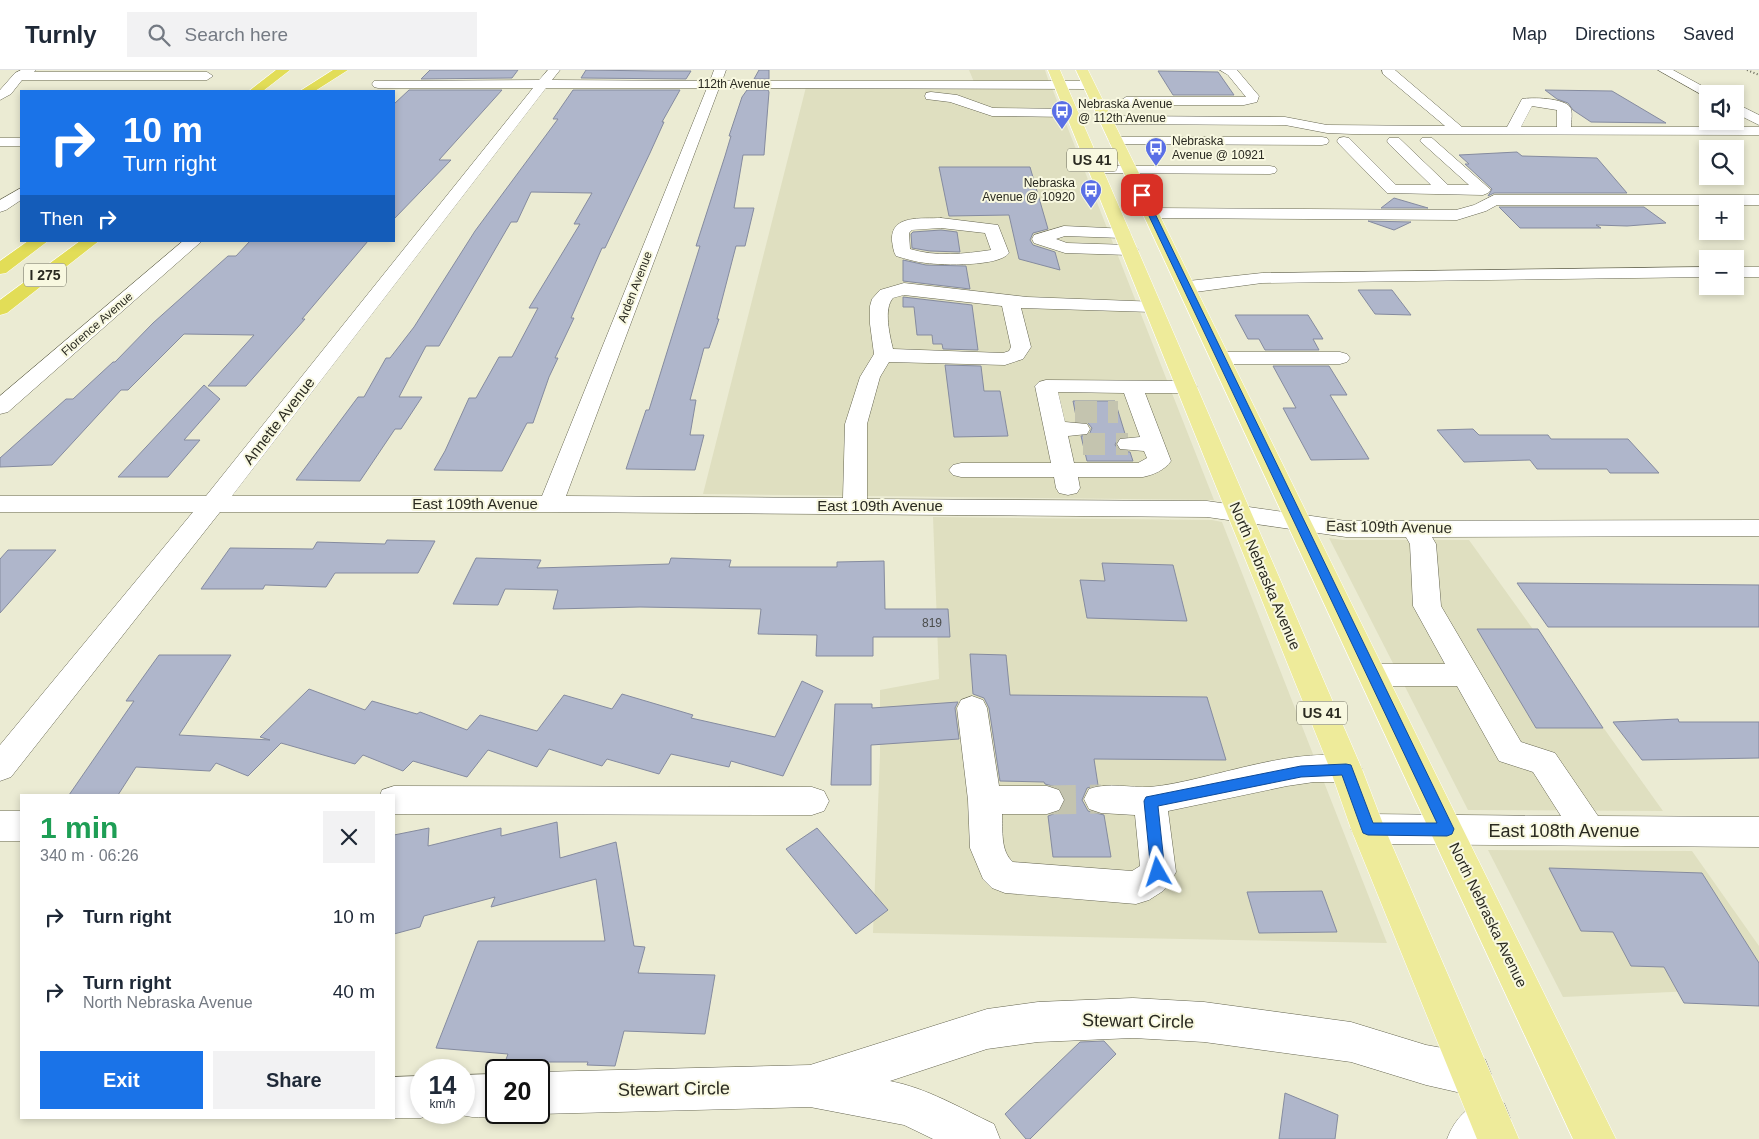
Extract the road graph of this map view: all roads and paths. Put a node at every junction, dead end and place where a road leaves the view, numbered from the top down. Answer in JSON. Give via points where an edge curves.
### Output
{"nodes":[{"id":1,"x":284,"y":70,"type":"edge"},
{"id":2,"x":320,"y":70,"type":"edge"},
{"id":3,"x":342,"y":70,"type":"edge"},
{"id":4,"x":392,"y":70,"type":"edge"},
{"id":5,"x":886,"y":70,"type":"edge"},
{"id":6,"x":1054,"y":70,"type":"edge"},
{"id":7,"x":1082,"y":70,"type":"edge"},
{"id":8,"x":1226,"y":70,"type":"edge"},
{"id":9,"x":1389,"y":70,"type":"edge"},
{"id":10,"x":1664,"y":70,"type":"edge"},
{"id":11,"x":24,"y":73,"type":"edge"},
{"id":12,"x":212,"y":73,"type":"edge"},
{"id":13,"x":548,"y":77,"type":"edge"},
{"id":14,"x":718,"y":77,"type":"edge"},
{"id":15,"x":1060,"y":85,"type":"junction"},
{"id":16,"x":1090,"y":85,"type":"junction"},
{"id":17,"x":191,"y":86,"type":"dead end"},
{"id":18,"x":373,"y":87,"type":"edge"},
{"id":19,"x":1699,"y":88,"type":"edge"},
{"id":20,"x":255,"y":90,"type":"edge"},
{"id":21,"x":293,"y":90,"type":"edge"},
{"id":22,"x":308,"y":90,"type":"edge"},
{"id":23,"x":889,"y":90,"type":"junction"},
{"id":24,"x":0,"y":96,"type":"edge"},
{"id":25,"x":1107,"y":101,"type":"junction"},
{"id":26,"x":1072,"y":112,"type":"junction"},
{"id":27,"x":1744,"y":112,"type":"edge"},
{"id":28,"x":1106,"y":120,"type":"junction"},
{"id":29,"x":1759,"y":121,"type":"edge"},
{"id":30,"x":1459,"y":131,"type":"junction"},
{"id":31,"x":1759,"y":131,"type":"edge"},
{"id":32,"x":1564,"y":132,"type":"junction"},
{"id":33,"x":1511,"y":136,"type":"junction"},
{"id":34,"x":1116,"y":140,"type":"junction"},
{"id":35,"x":1344,"y":141,"type":"junction"},
{"id":36,"x":1394,"y":141,"type":"junction"},
{"id":37,"x":1426,"y":141,"type":"junction"},
{"id":38,"x":0,"y":142,"type":"edge"},
{"id":39,"x":20,"y":142,"type":"edge"},
{"id":40,"x":1096,"y":170,"type":"junction"},
{"id":41,"x":1131,"y":170,"type":"junction"},
{"id":42,"x":1270,"y":170,"type":"dead end"},
{"id":43,"x":1444,"y":190,"type":"junction"},
{"id":44,"x":20,"y":194,"type":"edge"},
{"id":45,"x":1759,"y":200,"type":"edge"},
{"id":46,"x":0,"y":207,"type":"edge"},
{"id":47,"x":1151,"y":213,"type":"junction"},
{"id":48,"x":1122,"y":233,"type":"junction"},
{"id":49,"x":1040,"y":239,"type":"junction"},
{"id":50,"x":995,"y":240,"type":"junction"},
{"id":51,"x":39,"y":242,"type":"edge"},
{"id":52,"x":89,"y":242,"type":"edge"},
{"id":53,"x":193,"y":242,"type":"edge"},
{"id":54,"x":1129,"y":250,"type":"junction"},
{"id":55,"x":0,"y":269,"type":"edge"},
{"id":56,"x":1699,"y":272,"type":"edge"},
{"id":57,"x":1744,"y":272,"type":"edge"},
{"id":58,"x":1759,"y":272,"type":"edge"},
{"id":59,"x":1188,"y":287,"type":"junction"},
{"id":60,"x":1156,"y":292,"type":"junction"},
{"id":61,"x":1010,"y":301,"type":"junction"},
{"id":62,"x":0,"y":309,"type":"edge"},
{"id":63,"x":884,"y":356,"type":"junction"},
{"id":64,"x":1221,"y":358,"type":"junction"},
{"id":65,"x":1340,"y":358,"type":"dead end"},
{"id":66,"x":1132,"y":387,"type":"junction"},
{"id":67,"x":1186,"y":387,"type":"junction"},
{"id":68,"x":0,"y":407,"type":"edge"},
{"id":69,"x":1055,"y":428,"type":"junction"},
{"id":70,"x":1148,"y":428,"type":"junction"},
{"id":71,"x":962,"y":470,"type":"dead end"},
{"id":72,"x":1064,"y":471,"type":"junction"},
{"id":73,"x":214,"y":503,"type":"junction"},
{"id":74,"x":0,"y":504,"type":"edge"},
{"id":75,"x":551,"y":504,"type":"junction"},
{"id":76,"x":855,"y":506,"type":"junction"},
{"id":77,"x":1073,"y":508,"type":"junction"},
{"id":78,"x":1239,"y":514,"type":"junction"},
{"id":79,"x":1300,"y":524,"type":"junction"},
{"id":80,"x":1759,"y":528,"type":"edge"},
{"id":81,"x":1414,"y":529,"type":"junction"},
{"id":82,"x":1374,"y":675,"type":"junction"},
{"id":83,"x":1466,"y":675,"type":"junction"},
{"id":84,"x":972,"y":708,"type":"dead end"},
{"id":85,"x":0,"y":768,"type":"edge"},
{"id":86,"x":1346,"y":769,"type":"junction"},
{"id":87,"x":1101,"y":799,"type":"tunnel mouth"},
{"id":88,"x":395,"y":800,"type":"edge"},
{"id":89,"x":985,"y":800,"type":"junction"},
{"id":90,"x":1046,"y":800,"type":"tunnel mouth"},
{"id":91,"x":812,"y":801,"type":"dead end"},
{"id":92,"x":1150,"y":801,"type":"junction"},
{"id":93,"x":0,"y":826,"type":"edge"},
{"id":94,"x":20,"y":826,"type":"edge"},
{"id":95,"x":1368,"y":829,"type":"junction"},
{"id":96,"x":1447,"y":829,"type":"junction"},
{"id":97,"x":1590,"y":831,"type":"junction"},
{"id":98,"x":1759,"y":832,"type":"edge"},
{"id":99,"x":1470,"y":1074,"type":"junction"},
{"id":100,"x":810,"y":1086,"type":"junction"},
{"id":101,"x":550,"y":1093,"type":"edge"},
{"id":102,"x":410,"y":1097,"type":"edge"},
{"id":103,"x":395,"y":1098,"type":"edge"},
{"id":104,"x":1485,"y":1132,"type":"edge"},
{"id":105,"x":979,"y":1139,"type":"edge"},
{"id":106,"x":1595,"y":1139,"type":"edge"}],
"edges":[{"from":1,"to":20,"type":"highway"},
{"from":2,"to":21,"type":"highway"},
{"from":3,"to":22,"type":"highway"},
{"from":4,"to":18,"type":"street"},
{"from":5,"to":23,"type":"street"},
{"from":6,"to":15,"type":"main road","name":"North Nebraska Avenue","number":"US 41"},
{"from":7,"to":16,"type":"main road","name":"North Nebraska Avenue","number":"US 41"},
{"from":8,"to":25,"type":"street","via":[[1232,72],[1253,96],[1252,99]]},
{"from":9,"to":30,"type":"street"},
{"from":10,"to":19,"type":"street"},
{"from":11,"to":12,"type":"street"},
{"from":11,"to":24,"type":"street"},
{"from":12,"to":17,"type":"street"},
{"from":13,"to":14,"type":"street","name":"112th Avenue"},
{"from":13,"to":18,"type":"street","name":"112th Avenue"},
{"from":13,"to":73,"type":"street","name":"Annette Avenue"},
{"from":14,"to":23,"type":"street","name":"112th Avenue"},
{"from":14,"to":75,"type":"street","name":"Arden Avenue"},
{"from":15,"to":16,"type":"street","name":"112th Avenue"},
{"from":15,"to":23,"type":"street","name":"112th Avenue"},
{"from":15,"to":26,"type":"main road","name":"North Nebraska Avenue","number":"US 41"},
{"from":16,"to":25,"type":"main road","name":"North Nebraska Avenue","number":"US 41"},
{"from":23,"to":26,"type":"street","via":[[952,98],[992,112]]},
{"from":25,"to":28,"type":"main road","name":"North Nebraska Avenue","number":"US 41"},
{"from":26,"to":40,"type":"main road","name":"North Nebraska Avenue","number":"US 41"},
{"from":27,"to":29,"type":"street"},
{"from":28,"to":30,"type":"street","via":[[1285,121],[1327,129]]},
{"from":28,"to":34,"type":"main road","name":"North Nebraska Avenue","number":"US 41"},
{"from":30,"to":33,"type":"street"},
{"from":31,"to":32,"type":"street"},
{"from":32,"to":33,"type":"street"},
{"from":32,"to":33,"type":"street","via":[[1564,108],[1544,102],[1527,102]]},
{"from":33,"to":37,"type":"street"},
{"from":34,"to":35,"type":"street"},
{"from":34,"to":41,"type":"main road","name":"North Nebraska Avenue","number":"US 41"},
{"from":35,"to":36,"type":"street"},
{"from":35,"to":43,"type":"street","via":[[1392,190]]},
{"from":36,"to":37,"type":"street"},
{"from":36,"to":43,"type":"street"},
{"from":37,"to":43,"type":"street","via":[[1482,190]]},
{"from":38,"to":39,"type":"street"},
{"from":40,"to":41,"type":"street"},
{"from":40,"to":48,"type":"main road","name":"North Nebraska Avenue","number":"US 41"},
{"from":41,"to":42,"type":"street"},
{"from":41,"to":47,"type":"main road","name":"North Nebraska Avenue","number":"US 41"},
{"from":44,"to":46,"type":"street"},
{"from":45,"to":47,"type":"street","via":[[1494,200],[1457,216]]},
{"from":47,"to":59,"type":"main road","name":"North Nebraska Avenue","number":"US 41"},
{"from":48,"to":49,"type":"street","via":[[1064,231]]},
{"from":48,"to":54,"type":"main road","name":"North Nebraska Avenue","number":"US 41"},
{"from":49,"to":50,"type":"street"},
{"from":49,"to":54,"type":"street","via":[[1065,248]]},
{"from":50,"to":50,"type":"street","via":[[992,229],[974,226],[941,223],[908,225],[900,230],[902,252],[923,258],[948,260],[996,255],[1000,253]]},
{"from":51,"to":55,"type":"highway","number":"I 275"},
{"from":52,"to":62,"type":"highway","number":"I 275"},
{"from":53,"to":68,"type":"street","name":"Florence Avenue"},
{"from":54,"to":60,"type":"main road","name":"North Nebraska Avenue","number":"US 41"},
{"from":56,"to":59,"type":"street","via":[[1262,278]]},
{"from":57,"to":58,"type":"street"},
{"from":59,"to":60,"type":"main road"},
{"from":59,"to":64,"type":"main road","name":"North Nebraska Avenue","number":"US 41"},
{"from":60,"to":61,"type":"street"},
{"from":60,"to":67,"type":"main road","name":"North Nebraska Avenue","number":"US 41"},
{"from":61,"to":63,"type":"street","via":[[1020,347],[1016,355],[1005,358]]},
{"from":61,"to":63,"type":"street","via":[[904,289],[885,295],[881,300],[879,325]]},
{"from":63,"to":76,"type":"street","via":[[870,377],[856,424]]},
{"from":64,"to":65,"type":"street"},
{"from":64,"to":79,"type":"main road","name":"North Nebraska Avenue","number":"US 41"},
{"from":66,"to":67,"type":"street"},
{"from":66,"to":69,"type":"street","via":[[1046,386]]},
{"from":66,"to":70,"type":"street"},
{"from":67,"to":78,"type":"main road","name":"North Nebraska Avenue","number":"US 41"},
{"from":69,"to":69,"type":"street","via":[[1079,428]]},
{"from":69,"to":72,"type":"street"},
{"from":70,"to":70,"type":"street","via":[[1123,428]]},
{"from":70,"to":72,"type":"street","via":[[1159,461],[1143,470]]},
{"from":71,"to":72,"type":"street"},
{"from":72,"to":77,"type":"street"},
{"from":73,"to":74,"type":"street","name":"East 109th Avenue"},
{"from":73,"to":75,"type":"street","name":"East 109th Avenue"},
{"from":73,"to":85,"type":"street","name":"Annette Avenue"},
{"from":75,"to":76,"type":"street","name":"East 109th Avenue"},
{"from":76,"to":77,"type":"street","name":"East 109th Avenue"},
{"from":77,"to":78,"type":"street","name":"East 109th Avenue","via":[[1207,509]]},
{"from":78,"to":79,"type":"street","name":"East 109th Avenue"},
{"from":78,"to":86,"type":"main road","name":"North Nebraska Avenue","number":"US 41"},
{"from":79,"to":81,"type":"street","name":"East 109th Avenue","via":[[1346,529]]},
{"from":79,"to":82,"type":"main road","name":"North Nebraska Avenue","number":"US 41"},
{"from":80,"to":81,"type":"street","name":"East 109th Avenue"},
{"from":81,"to":83,"type":"street","via":[[1423,544],[1427,606]]},
{"from":82,"to":83,"type":"street"},
{"from":82,"to":96,"type":"main road","name":"North Nebraska Avenue","number":"US 41"},
{"from":83,"to":97,"type":"street","via":[[1510,752],[1544,762]]},
{"from":84,"to":89,"type":"street"},
{"from":86,"to":92,"type":"street","via":[[1287,773]]},
{"from":86,"to":95,"type":"main road","name":"North Nebraska Avenue","number":"US 41"},
{"from":87,"to":92,"type":"street"},
{"from":88,"to":91,"type":"street"},
{"from":89,"to":90,"type":"street"},
{"from":89,"to":92,"type":"street","via":[[988,848],[995,868],[1005,877],[1136,888],[1158,872]]},
{"from":93,"to":94,"type":"street"},
{"from":95,"to":96,"type":"street","name":"East 108th Avenue"},
{"from":95,"to":99,"type":"main road","name":"North Nebraska Avenue","number":"US 41"},
{"from":96,"to":97,"type":"street","name":"East 108th Avenue"},
{"from":96,"to":106,"type":"main road","name":"North Nebraska Avenue","number":"US 41"},
{"from":97,"to":98,"type":"street","name":"East 108th Avenue"},
{"from":99,"to":100,"type":"street","name":"Stewart Circle","via":[[1426,1066],[1351,1042],[1204,1022],[1133,1018],[1038,1022],[987,1029]]},
{"from":99,"to":104,"type":"main road","name":"North Nebraska Avenue","number":"US 41"},
{"from":100,"to":101,"type":"street","name":"Stewart Circle"},
{"from":100,"to":105,"type":"street","name":"Stewart Circle","via":[[908,1105]]},
{"from":102,"to":103,"type":"street"}]}
